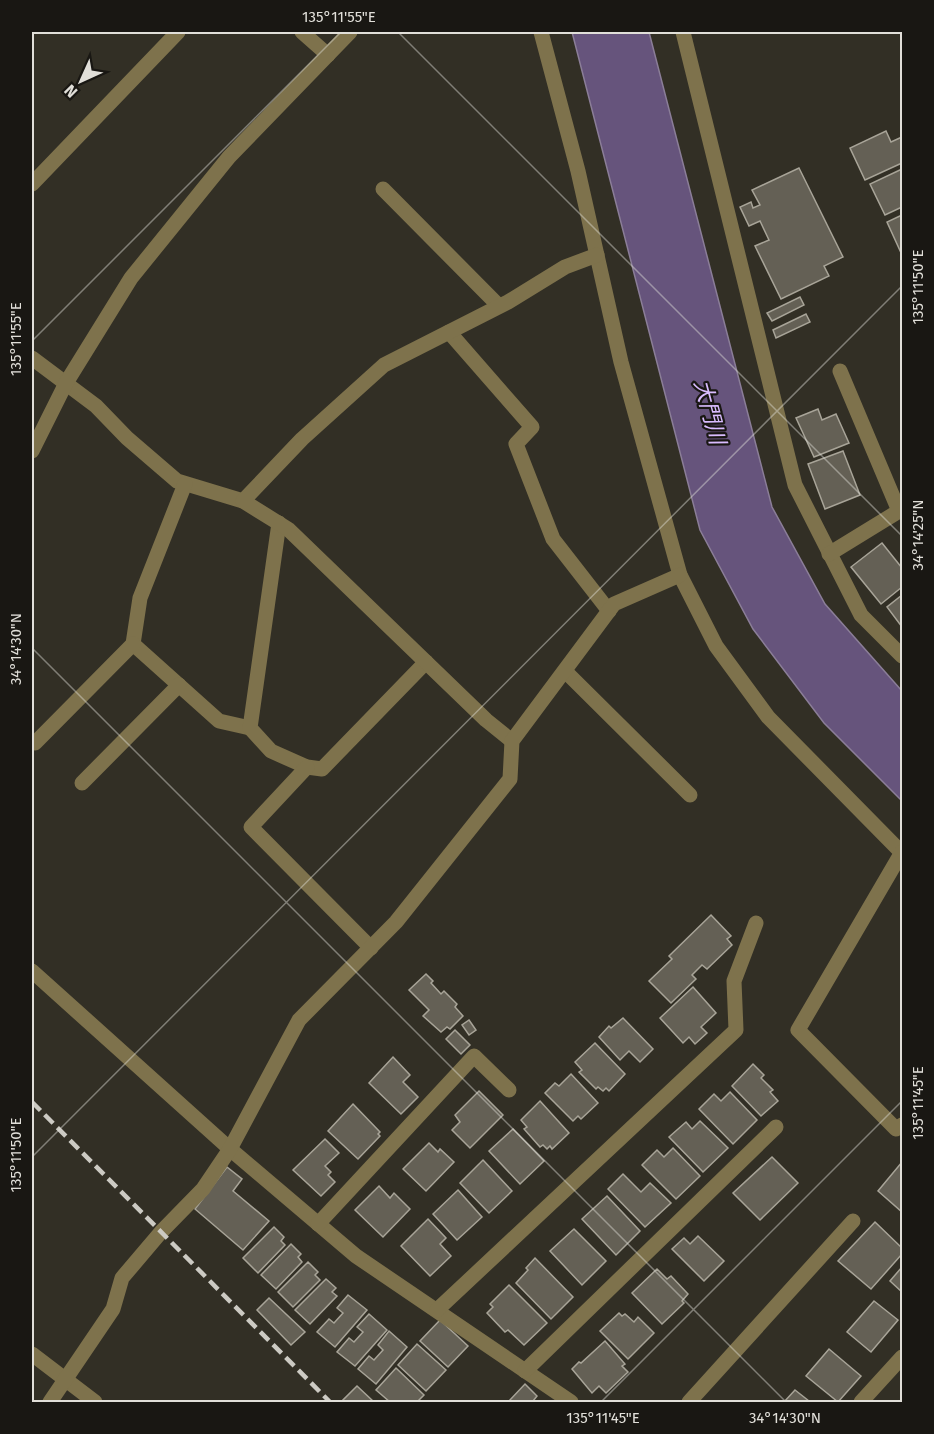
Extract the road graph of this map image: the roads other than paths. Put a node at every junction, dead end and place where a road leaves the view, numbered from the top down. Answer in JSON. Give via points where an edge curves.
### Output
{"nodes":[{"id":1,"x":178,"y":32,"type":"edge"},
{"id":2,"x":302,"y":32,"type":"edge"},
{"id":3,"x":350,"y":32,"type":"edge"},
{"id":4,"x":541,"y":32,"type":"edge"},
{"id":5,"x":683,"y":32,"type":"edge"},
{"id":6,"x":328,"y":55,"type":"junction"},
{"id":7,"x":32,"y":184,"type":"edge"},
{"id":8,"x":383,"y":189,"type":"dead end"},
{"id":9,"x":597,"y":255,"type":"junction"},
{"id":10,"x":499,"y":306,"type":"junction"},
{"id":11,"x":449,"y":332,"type":"junction"},
{"id":12,"x":32,"y":358,"type":"edge"},
{"id":13,"x":840,"y":371,"type":"dead end"},
{"id":14,"x":66,"y":383,"type":"junction"},
{"id":15,"x":32,"y":451,"type":"edge"},
{"id":16,"x":185,"y":484,"type":"junction"},
{"id":17,"x":243,"y":501,"type":"junction"},
{"id":18,"x":901,"y":514,"type":"edge"},
{"id":19,"x":279,"y":523,"type":"junction"},
{"id":20,"x":829,"y":554,"type":"junction"},
{"id":21,"x":680,"y":575,"type":"junction"},
{"id":22,"x":609,"y":611,"type":"junction"},
{"id":23,"x":134,"y":644,"type":"junction"},
{"id":24,"x":903,"y":656,"type":"edge"},
{"id":25,"x":426,"y":662,"type":"junction"},
{"id":26,"x":565,"y":671,"type":"junction"},
{"id":27,"x":179,"y":685,"type":"junction"},
{"id":28,"x":250,"y":728,"type":"junction"},
{"id":29,"x":512,"y":741,"type":"junction"},
{"id":30,"x":35,"y":744,"type":"dead end"},
{"id":31,"x":307,"y":767,"type":"junction"},
{"id":32,"x":82,"y":783,"type":"dead end"},
{"id":33,"x":690,"y":795,"type":"dead end"},
{"id":34,"x":902,"y":852,"type":"edge"},
{"id":35,"x":756,"y":922,"type":"dead end"},
{"id":36,"x":371,"y":948,"type":"junction"},
{"id":37,"x":32,"y":971,"type":"edge"},
{"id":38,"x":509,"y":1090,"type":"dead end"},
{"id":39,"x":903,"y":1125,"type":"edge"},
{"id":40,"x":776,"y":1127,"type":"dead end"},
{"id":41,"x":230,"y":1149,"type":"junction"},
{"id":42,"x":853,"y":1221,"type":"dead end"},
{"id":43,"x":318,"y":1224,"type":"junction"},
{"id":44,"x":437,"y":1310,"type":"junction"},
{"id":45,"x":32,"y":1354,"type":"edge"},
{"id":46,"x":903,"y":1357,"type":"edge"},
{"id":47,"x":525,"y":1371,"type":"junction"},
{"id":48,"x":66,"y":1379,"type":"junction"},
{"id":49,"x":50,"y":1402,"type":"edge"},
{"id":50,"x":96,"y":1402,"type":"edge"},
{"id":51,"x":571,"y":1402,"type":"edge"},
{"id":52,"x":688,"y":1402,"type":"edge"},
{"id":53,"x":861,"y":1402,"type":"edge"}],
"edges":[{"from":1,"to":7,"type":"street"},
{"from":2,"to":6,"type":"street"},
{"from":3,"to":6,"type":"street"},
{"from":4,"to":9,"type":"street"},
{"from":5,"to":20,"type":"street","via":[[795,484]]},
{"from":6,"to":14,"type":"street","via":[[228,158],[131,278]]},
{"from":8,"to":10,"type":"street"},
{"from":9,"to":10,"type":"street","via":[[564,267]]},
{"from":9,"to":21,"type":"street","via":[[621,362]]},
{"from":10,"to":11,"type":"street"},
{"from":11,"to":17,"type":"street","via":[[384,365],[302,439]]},
{"from":11,"to":22,"type":"street","via":[[532,427],[516,444],[552,539]]},
{"from":12,"to":14,"type":"street"},
{"from":13,"to":18,"type":"street"},
{"from":14,"to":15,"type":"street"},
{"from":14,"to":16,"type":"street","via":[[96,405],[177,482]]},
{"from":16,"to":17,"type":"street"},
{"from":16,"to":23,"type":"street","via":[[140,598]]},
{"from":17,"to":19,"type":"street"},
{"from":18,"to":20,"type":"street"},
{"from":19,"to":25,"type":"street"},
{"from":19,"to":28,"type":"street"},
{"from":20,"to":24,"type":"street","via":[[861,615]]},
{"from":21,"to":22,"type":"street","via":[[614,604]]},
{"from":21,"to":34,"type":"street","via":[[716,646],[768,717]]},
{"from":22,"to":26,"type":"street"},
{"from":23,"to":27,"type":"street"},
{"from":23,"to":30,"type":"street"},
{"from":25,"to":29,"type":"street"},
{"from":25,"to":31,"type":"street","via":[[322,769]]},
{"from":26,"to":29,"type":"street"},
{"from":26,"to":33,"type":"street"},
{"from":27,"to":28,"type":"street","via":[[219,721]]},
{"from":27,"to":32,"type":"street"},
{"from":28,"to":31,"type":"street","via":[[271,751]]},
{"from":29,"to":36,"type":"street","via":[[510,779]]},
{"from":31,"to":36,"type":"street","via":[[251,828]]},
{"from":34,"to":39,"type":"street","via":[[798,1030],[896,1129]]},
{"from":35,"to":44,"type":"street","via":[[734,981],[736,1030]]},
{"from":36,"to":41,"type":"street","via":[[299,1020]]},
{"from":37,"to":41,"type":"street"},
{"from":38,"to":43,"type":"street","via":[[474,1056]]},
{"from":40,"to":47,"type":"street"},
{"from":41,"to":43,"type":"street"},
{"from":41,"to":48,"type":"street","via":[[203,1189],[122,1278],[113,1309]]},
{"from":42,"to":52,"type":"street"},
{"from":43,"to":44,"type":"street","via":[[356,1256]]},
{"from":44,"to":47,"type":"street"},
{"from":45,"to":48,"type":"street"},
{"from":46,"to":53,"type":"street"},
{"from":47,"to":51,"type":"street"},
{"from":48,"to":49,"type":"street"},
{"from":48,"to":50,"type":"street"}]}
